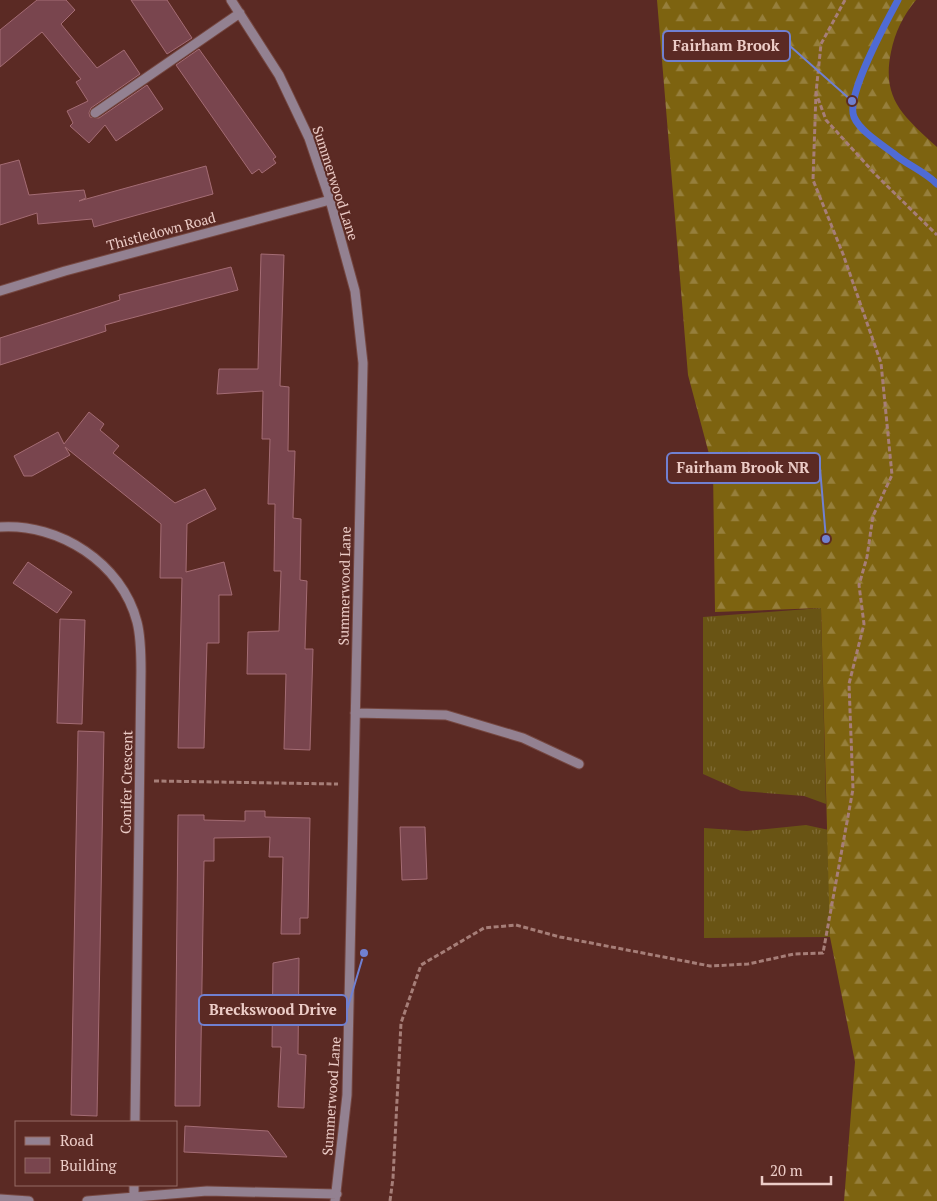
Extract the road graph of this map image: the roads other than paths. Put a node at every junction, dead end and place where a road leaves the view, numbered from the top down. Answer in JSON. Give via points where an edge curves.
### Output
{"nodes":[{"id":1,"x":231,"y":0,"type":"edge"},
{"id":2,"x":240,"y":13,"type":"junction"},
{"id":3,"x":94,"y":113,"type":"dead end"},
{"id":4,"x":330,"y":200,"type":"junction"},
{"id":5,"x":0,"y":291,"type":"edge"},
{"id":6,"x":0,"y":527,"type":"edge"},
{"id":7,"x":355,"y":714,"type":"junction"},
{"id":8,"x":579,"y":764,"type":"dead end"},
{"id":9,"x":135,"y":1121,"type":"edge"},
{"id":10,"x":134,"y":1186,"type":"edge"},
{"id":11,"x":134,"y":1197,"type":"junction"},
{"id":12,"x":336,"y":1197,"type":"edge"},
{"id":13,"x":0,"y":1199,"type":"edge"},
{"id":14,"x":29,"y":1201,"type":"edge"},
{"id":15,"x":87,"y":1201,"type":"edge"}],
"edges":[{"from":1,"to":2,"type":"street","name":"Summerwood Lane"},
{"from":2,"to":3,"type":"street"},
{"from":2,"to":4,"type":"street","name":"Summerwood Lane","via":[[279,75],[309,138]]},
{"from":4,"to":5,"type":"street","name":"Thistledown Road"},
{"from":4,"to":7,"type":"street","name":"Summerwood Lane","via":[[355,291],[363,363]]},
{"from":6,"to":9,"type":"street","name":"Conifer Crescent","via":[[41,530],[75,544],[117,580],[138,624],[142,671]]},
{"from":7,"to":8,"type":"street","via":[[446,715],[524,738]]},
{"from":7,"to":12,"type":"street","name":"Summerwood Lane","via":[[347,1096]]},
{"from":10,"to":11,"type":"street"},
{"from":11,"to":12,"type":"street","via":[[207,1191]]},
{"from":11,"to":15,"type":"street"},
{"from":13,"to":14,"type":"street"}]}
